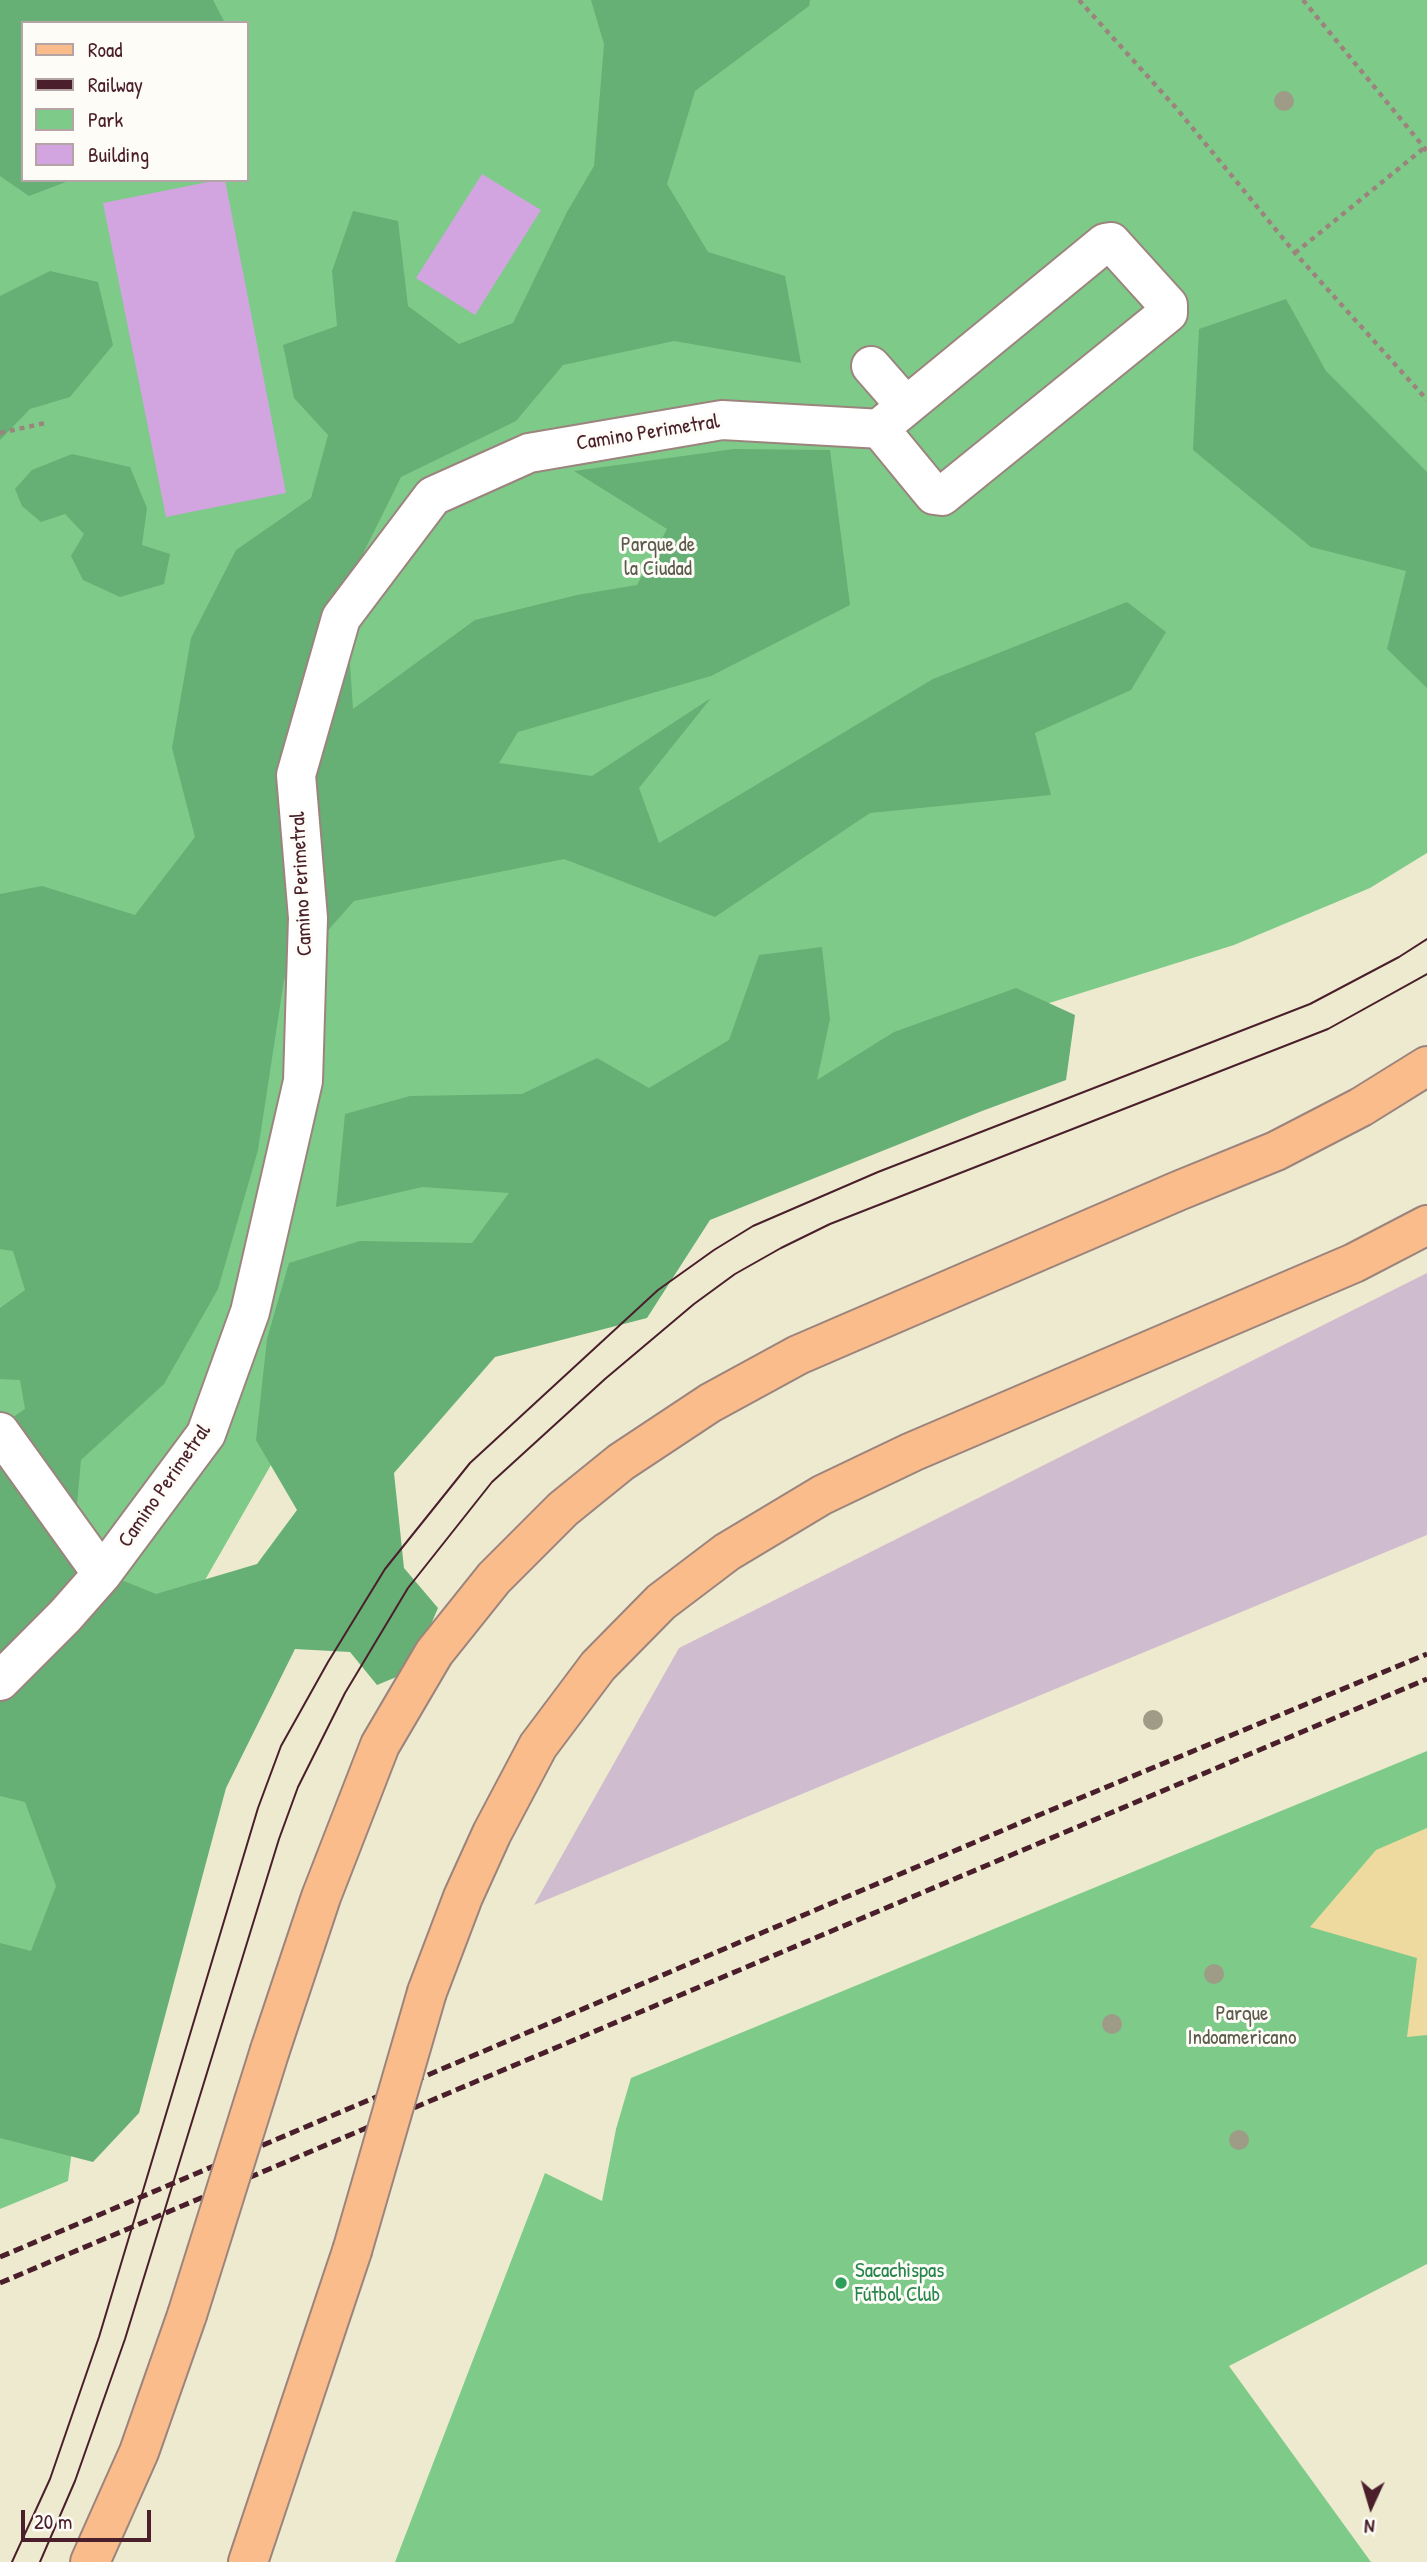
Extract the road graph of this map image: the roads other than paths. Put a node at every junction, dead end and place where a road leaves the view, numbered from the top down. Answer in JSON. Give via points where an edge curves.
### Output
{"nodes":[{"id":1,"x":871,"y":366,"type":"dead end"},
{"id":2,"x":894,"y":418,"type":"junction"},
{"id":3,"x":1427,"y":1066,"type":"edge"},
{"id":4,"x":1427,"y":1225,"type":"edge"},
{"id":5,"x":0,"y":1432,"type":"edge"},
{"id":6,"x":102,"y":1574,"type":"junction"},
{"id":7,"x":0,"y":1681,"type":"edge"},
{"id":8,"x":90,"y":2562,"type":"edge"},
{"id":9,"x":248,"y":2562,"type":"edge"}],
"edges":[{"from":1,"to":2,"type":"street"},
{"from":2,"to":2,"type":"street","via":[[934,495],[942,496],[1168,313],[1168,305],[1115,244],[1105,243]]},
{"from":2,"to":6,"type":"street","name":"Camino Perimetral","via":[[722,420],[530,453],[433,496],[341,618],[296,775],[308,918],[303,1081],[250,1312],[206,1434]]},
{"from":3,"to":8,"type":"main road","bridge":true,"via":[[1276,1151],[799,1355],[710,1403],[621,1462],[563,1509],[494,1578],[434,1653],[380,1745],[321,1897],[139,2452]]},
{"from":4,"to":9,"type":"main road","bridge":true,"via":[[1354,1263],[912,1452],[822,1496],[716,1560],[661,1602],[598,1666],[538,1746],[463,1898],[427,1992],[352,2250]]},
{"from":5,"to":6,"type":"street"},
{"from":6,"to":7,"type":"street","name":"Camino Perimetral"}]}
